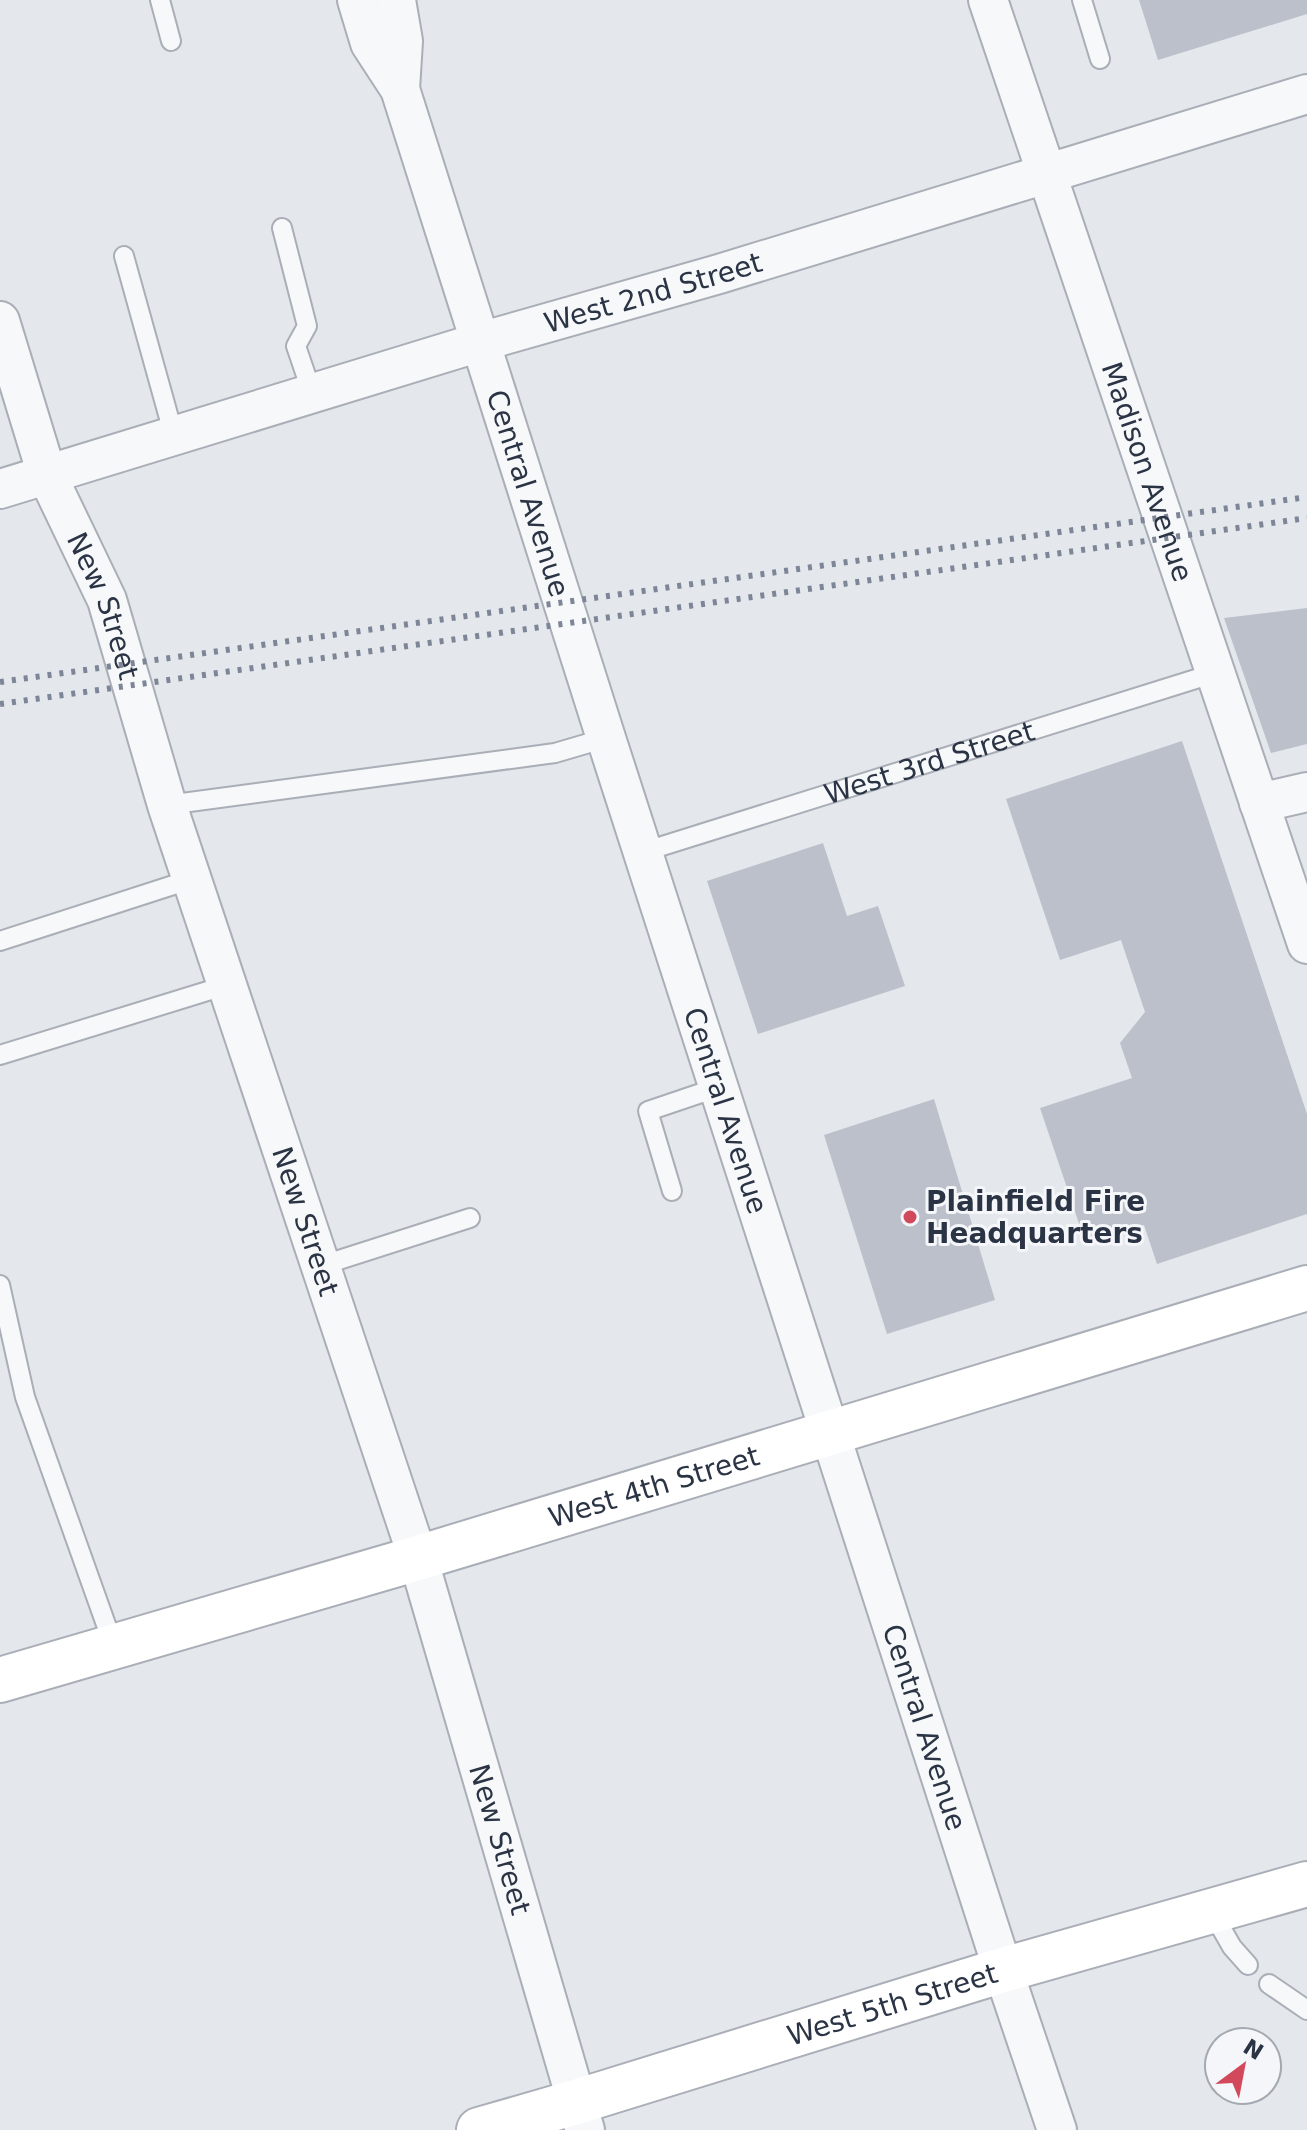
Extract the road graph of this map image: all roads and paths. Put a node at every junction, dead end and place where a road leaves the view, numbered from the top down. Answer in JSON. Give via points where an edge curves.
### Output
{"nodes":[{"id":1,"x":160,"y":0,"type":"edge"},
{"id":2,"x":357,"y":0,"type":"edge"},
{"id":3,"x":396,"y":0,"type":"edge"},
{"id":4,"x":988,"y":0,"type":"edge"},
{"id":5,"x":1082,"y":0,"type":"edge"},
{"id":6,"x":171,"y":41,"type":"dead end"},
{"id":7,"x":1100,"y":59,"type":"dead end"},
{"id":8,"x":400,"y":89,"type":"junction"},
{"id":9,"x":1307,"y":94,"type":"edge"},
{"id":10,"x":1046,"y":173,"type":"junction"},
{"id":11,"x":282,"y":228,"type":"dead end"},
{"id":12,"x":124,"y":256,"type":"dead end"},
{"id":13,"x":0,"y":321,"type":"edge"},
{"id":14,"x":480,"y":342,"type":"junction"},
{"id":15,"x":312,"y":393,"type":"junction"},
{"id":16,"x":174,"y":436,"type":"junction"},
{"id":17,"x":47,"y":475,"type":"junction"},
{"id":18,"x":0,"y":489,"type":"edge"},
{"id":19,"x":1215,"y":673,"type":"junction"},
{"id":20,"x":606,"y":738,"type":"junction"},
{"id":21,"x":1307,"y":792,"type":"edge"},
{"id":22,"x":1259,"y":803,"type":"junction"},
{"id":23,"x":167,"y":805,"type":"junction"},
{"id":24,"x":643,"y":852,"type":"junction"},
{"id":25,"x":192,"y":879,"type":"junction"},
{"id":26,"x":0,"y":941,"type":"edge"},
{"id":27,"x":1307,"y":944,"type":"edge"},
{"id":28,"x":227,"y":985,"type":"junction"},
{"id":29,"x":0,"y":1055,"type":"edge"},
{"id":30,"x":719,"y":1087,"type":"junction"},
{"id":31,"x":672,"y":1191,"type":"dead end"},
{"id":32,"x":470,"y":1218,"type":"dead end"},
{"id":33,"x":320,"y":1266,"type":"junction"},
{"id":34,"x":0,"y":1285,"type":"edge"},
{"id":35,"x":1307,"y":1288,"type":"edge"},
{"id":36,"x":830,"y":1432,"type":"junction"},
{"id":37,"x":418,"y":1558,"type":"junction"},
{"id":38,"x":114,"y":1647,"type":"junction"},
{"id":39,"x":0,"y":1680,"type":"edge"},
{"id":40,"x":1307,"y":1884,"type":"edge"},
{"id":41,"x":1212,"y":1912,"type":"junction"},
{"id":42,"x":1248,"y":1965,"type":"dead end"},
{"id":43,"x":1003,"y":1970,"type":"junction"},
{"id":44,"x":1269,"y":1984,"type":"dead end"},
{"id":45,"x":1307,"y":2010,"type":"edge"},
{"id":46,"x":581,"y":2116,"type":"edge"},
{"id":47,"x":479,"y":2130,"type":"edge"},
{"id":48,"x":1057,"y":2130,"type":"edge"}],
"edges":[{"from":1,"to":6,"type":"lane"},
{"from":2,"to":8,"type":"street","name":"Central Avenue","via":[[370,43]]},
{"from":3,"to":8,"type":"street","name":"Central Avenue","via":[[403,41]]},
{"from":4,"to":10,"type":"street","name":"Madison Avenue"},
{"from":5,"to":7,"type":"lane"},
{"from":8,"to":14,"type":"street","name":"Central Avenue"},
{"from":9,"to":10,"type":"street","name":"West 2nd Street"},
{"from":10,"to":14,"type":"street","name":"West 2nd Street"},
{"from":10,"to":19,"type":"street","name":"Madison Avenue"},
{"from":11,"to":15,"type":"lane","via":[[307,326],[296,346]]},
{"from":12,"to":16,"type":"lane"},
{"from":13,"to":17,"type":"street","name":"New Street"},
{"from":14,"to":15,"type":"street","name":"West 2nd Street"},
{"from":14,"to":20,"type":"street","name":"Central Avenue"},
{"from":15,"to":16,"type":"street","name":"West 2nd Street"},
{"from":16,"to":17,"type":"street","name":"West 2nd Street"},
{"from":17,"to":18,"type":"street","name":"West 2nd Street"},
{"from":17,"to":23,"type":"street","name":"New Street","via":[[107,600]]},
{"from":19,"to":22,"type":"street","name":"Madison Avenue"},
{"from":19,"to":24,"type":"lane","name":"West 3rd Street"},
{"from":20,"to":23,"type":"lane","via":[[555,753]]},
{"from":20,"to":24,"type":"street","name":"Central Avenue"},
{"from":21,"to":22,"type":"street"},
{"from":22,"to":27,"type":"street","name":"Madison Avenue"},
{"from":23,"to":25,"type":"street","name":"New Street"},
{"from":24,"to":30,"type":"street","name":"Central Avenue"},
{"from":25,"to":26,"type":"lane"},
{"from":25,"to":28,"type":"street","name":"New Street"},
{"from":28,"to":29,"type":"lane"},
{"from":28,"to":33,"type":"street","name":"New Street"},
{"from":30,"to":31,"type":"lane","via":[[648,1111]]},
{"from":30,"to":36,"type":"street","name":"Central Avenue"},
{"from":32,"to":33,"type":"lane"},
{"from":33,"to":37,"type":"street","name":"New Street"},
{"from":34,"to":38,"type":"lane","via":[[25,1397]]},
{"from":35,"to":36,"type":"main road","name":"West 4th Street"},
{"from":36,"to":37,"type":"main road","name":"West 4th Street"},
{"from":36,"to":43,"type":"street","name":"Central Avenue"},
{"from":37,"to":38,"type":"main road","name":"West 4th Street"},
{"from":37,"to":46,"type":"street","name":"New Street"},
{"from":38,"to":39,"type":"main road","name":"West 4th Street"},
{"from":40,"to":41,"type":"main road","name":"West 5th Street"},
{"from":41,"to":42,"type":"lane"},
{"from":41,"to":43,"type":"main road","name":"West 5th Street"},
{"from":43,"to":46,"type":"main road","name":"West 5th Street"},
{"from":43,"to":48,"type":"street","name":"Central Avenue"},
{"from":44,"to":45,"type":"lane"},
{"from":46,"to":47,"type":"main road","name":"West 5th Street"}]}
